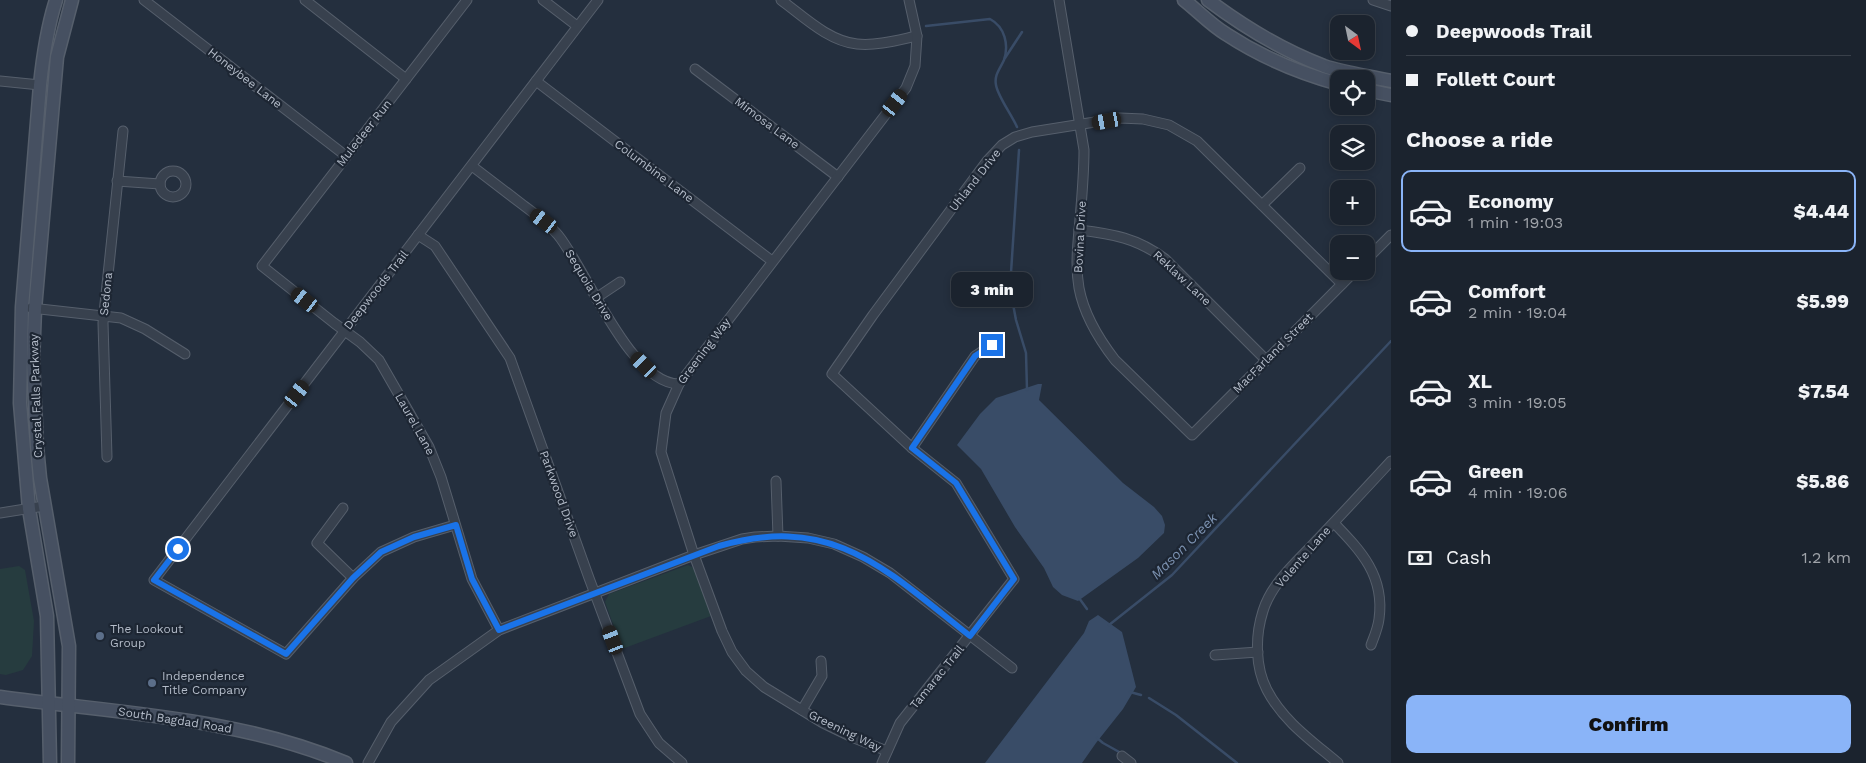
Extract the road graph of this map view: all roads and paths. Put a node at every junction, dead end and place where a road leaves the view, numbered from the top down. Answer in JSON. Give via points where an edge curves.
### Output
{"nodes":[{"id":1,"x":56,"y":0,"type":"edge"},
{"id":2,"x":72,"y":0,"type":"edge"},
{"id":3,"x":144,"y":0,"type":"edge"},
{"id":4,"x":305,"y":0,"type":"edge"},
{"id":5,"x":467,"y":0,"type":"edge"},
{"id":6,"x":543,"y":0,"type":"edge"},
{"id":7,"x":598,"y":0,"type":"edge"},
{"id":8,"x":781,"y":0,"type":"edge"},
{"id":9,"x":909,"y":0,"type":"edge"},
{"id":10,"x":1059,"y":0,"type":"edge"},
{"id":11,"x":1184,"y":0,"type":"edge"},
{"id":12,"x":1208,"y":0,"type":"edge"},
{"id":13,"x":1373,"y":0,"type":"edge"},
{"id":14,"x":1391,"y":6,"type":"edge"},
{"id":15,"x":577,"y":26,"type":"junction"},
{"id":16,"x":917,"y":36,"type":"junction"},
{"id":17,"x":696,"y":69,"type":"dead end"},
{"id":18,"x":406,"y":79,"type":"junction"},
{"id":19,"x":0,"y":81,"type":"edge"},
{"id":20,"x":536,"y":81,"type":"junction"},
{"id":21,"x":1330,"y":82,"type":"edge"},
{"id":22,"x":1391,"y":82,"type":"edge"},
{"id":23,"x":40,"y":85,"type":"junction"},
{"id":24,"x":1375,"y":92,"type":"edge"},
{"id":25,"x":1391,"y":95,"type":"edge"},
{"id":26,"x":1080,"y":125,"type":"junction"},
{"id":27,"x":122,"y":131,"type":"dead end"},
{"id":28,"x":346,"y":156,"type":"junction"},
{"id":29,"x":472,"y":166,"type":"junction"},
{"id":30,"x":1300,"y":168,"type":"dead end"},
{"id":31,"x":838,"y":177,"type":"junction"},
{"id":32,"x":118,"y":181,"type":"junction"},
{"id":33,"x":160,"y":184,"type":"dead end"},
{"id":34,"x":1262,"y":205,"type":"junction"},
{"id":35,"x":1079,"y":230,"type":"junction"},
{"id":36,"x":418,"y":235,"type":"junction"},
{"id":37,"x":1391,"y":235,"type":"edge"},
{"id":38,"x":1375,"y":251,"type":"edge"},
{"id":39,"x":772,"y":261,"type":"junction"},
{"id":40,"x":262,"y":266,"type":"joint"},
{"id":41,"x":1346,"y":280,"type":"edge"},
{"id":42,"x":620,"y":282,"type":"dead end"},
{"id":43,"x":1342,"y":284,"type":"junction"},
{"id":44,"x":596,"y":298,"type":"junction"},
{"id":45,"x":22,"y":307,"type":"junction"},
{"id":46,"x":35,"y":309,"type":"junction"},
{"id":47,"x":104,"y":315,"type":"junction"},
{"id":48,"x":345,"y":331,"type":"junction"},
{"id":49,"x":992,"y":345,"type":"dead end"},
{"id":50,"x":185,"y":354,"type":"dead end"},
{"id":51,"x":1266,"y":360,"type":"junction"},
{"id":52,"x":832,"y":374,"type":"joint"},
{"id":53,"x":679,"y":384,"type":"junction"},
{"id":54,"x":1192,"y":435,"type":"joint"},
{"id":55,"x":912,"y":448,"type":"junction"},
{"id":56,"x":107,"y":457,"type":"dead end"},
{"id":57,"x":1391,"y":461,"type":"edge"},
{"id":58,"x":776,"y":481,"type":"dead end"},
{"id":59,"x":44,"y":506,"type":"junction"},
{"id":60,"x":343,"y":508,"type":"dead end"},
{"id":61,"x":29,"y":509,"type":"junction"},
{"id":62,"x":0,"y":513,"type":"edge"},
{"id":63,"x":1334,"y":523,"type":"junction"},
{"id":64,"x":456,"y":525,"type":"junction"},
{"id":65,"x":778,"y":536,"type":"junction"},
{"id":66,"x":694,"y":555,"type":"junction"},
{"id":67,"x":353,"y":578,"type":"junction"},
{"id":68,"x":594,"y":592,"type":"junction"},
{"id":69,"x":63,"y":612,"type":"junction"},
{"id":70,"x":47,"y":616,"type":"junction"},
{"id":71,"x":499,"y":630,"type":"junction"},
{"id":72,"x":970,"y":636,"type":"junction"},
{"id":73,"x":1371,"y":645,"type":"dead end"},
{"id":74,"x":1258,"y":652,"type":"junction"},
{"id":75,"x":1215,"y":655,"type":"dead end"},
{"id":76,"x":821,"y":661,"type":"dead end"},
{"id":77,"x":1012,"y":668,"type":"dead end"},
{"id":78,"x":0,"y":697,"type":"edge"},
{"id":79,"x":48,"y":704,"type":"junction"},
{"id":80,"x":69,"y":706,"type":"junction"},
{"id":81,"x":802,"y":710,"type":"junction"},
{"id":82,"x":887,"y":751,"type":"junction"},
{"id":83,"x":1122,"y":756,"type":"dead end"},
{"id":84,"x":50,"y":763,"type":"edge"},
{"id":85,"x":68,"y":763,"type":"edge"},
{"id":86,"x":346,"y":763,"type":"edge"},
{"id":87,"x":368,"y":763,"type":"edge"},
{"id":88,"x":682,"y":763,"type":"edge"},
{"id":89,"x":882,"y":763,"type":"edge"},
{"id":90,"x":1131,"y":763,"type":"edge"},
{"id":91,"x":1338,"y":763,"type":"edge"}],
"edges":[{"from":1,"to":23,"type":"main road","name":"Crystal Falls Parkway","via":[[44,48]]},
{"from":2,"to":46,"type":"main road","name":"Crystal Falls Parkway","via":[[57,57]]},
{"from":3,"to":28,"type":"street","name":"Honeybee Lane"},
{"from":4,"to":18,"type":"street"},
{"from":5,"to":18,"type":"street","name":"Muledeer Run"},
{"from":6,"to":15,"type":"street"},
{"from":7,"to":15,"type":"street","name":"Deepwoods Trail"},
{"from":8,"to":16,"type":"street","via":[[819,28],[856,44]]},
{"from":9,"to":16,"type":"street","name":"Greening Way"},
{"from":10,"to":26,"type":"street","name":"Bovina Drive"},
{"from":11,"to":21,"type":"main road","via":[[1225,34],[1270,59]]},
{"from":12,"to":22,"type":"main road","via":[[1241,25],[1277,45],[1325,66]]},
{"from":13,"to":14,"type":"street"},
{"from":15,"to":20,"type":"street","name":"Deepwoods Trail"},
{"from":16,"to":31,"type":"street","name":"Greening Way","via":[[915,66],[906,88]]},
{"from":17,"to":31,"type":"street","name":"Mimosa Lane"},
{"from":18,"to":28,"type":"street","name":"Muledeer Run"},
{"from":19,"to":23,"type":"street"},
{"from":20,"to":29,"type":"street","name":"Deepwoods Trail"},
{"from":20,"to":39,"type":"street","name":"Columbine Lane"},
{"from":23,"to":45,"type":"main road","name":"Crystal Falls Parkway"},
{"from":24,"to":25,"type":"main road"},
{"from":26,"to":34,"type":"street","name":"Uhland Drive","via":[[1120,118],[1169,125],[1196,141]]},
{"from":26,"to":35,"type":"street","name":"Bovina Drive","via":[[1084,174]]},
{"from":26,"to":52,"type":"street","name":"Uhland Drive","via":[[1032,132],[1015,138],[987,161]]},
{"from":27,"to":32,"type":"street","name":"Sedona"},
{"from":28,"to":40,"type":"street","name":"Muledeer Run"},
{"from":29,"to":36,"type":"street","name":"Deepwoods Trail"},
{"from":29,"to":44,"type":"street","name":"Sequoia Drive","via":[[551,228],[567,248]]},
{"from":30,"to":34,"type":"street"},
{"from":31,"to":39,"type":"street","name":"Greening Way"},
{"from":32,"to":33,"type":"street"},
{"from":32,"to":47,"type":"street","name":"Sedona"},
{"from":34,"to":43,"type":"street","name":"Uhland Drive"},
{"from":35,"to":51,"type":"street","name":"Reklaw Lane","via":[[1113,234],[1152,249]]},
{"from":35,"to":54,"type":"street","name":"Bovina Drive","via":[[1078,281],[1092,326],[1115,360]]},
{"from":36,"to":48,"type":"street","name":"Deepwoods Trail"},
{"from":36,"to":68,"type":"street","name":"Parkwood Drive","via":[[435,246],[510,358]]},
{"from":37,"to":38,"type":"street"},
{"from":39,"to":53,"type":"street","name":"Greening Way"},
{"from":40,"to":48,"type":"street","name":"Laurel Lane"},
{"from":41,"to":43,"type":"street","name":"MacFarland Street"},
{"from":42,"to":44,"type":"street"},
{"from":43,"to":51,"type":"street","name":"MacFarland Street"},
{"from":44,"to":53,"type":"street","name":"Sequoia Drive","via":[[634,356],[669,384]]},
{"from":45,"to":46,"type":"street"},
{"from":45,"to":61,"type":"main road","name":"Crystal Falls Parkway","via":[[20,403]]},
{"from":46,"to":47,"type":"street"},
{"from":46,"to":59,"type":"main road","name":"Crystal Falls Parkway","via":[[36,447]]},
{"from":47,"to":50,"type":"street","via":[[121,318],[145,329]]},
{"from":47,"to":56,"type":"street","name":"Sedona"},
{"from":48,"to":64,"type":"street","name":"Laurel Lane","via":[[379,360],[429,447]]},
{"from":48,"to":67,"type":"street","name":"Deepwoods Trail","via":[[154,580],[286,654]]},
{"from":49,"to":55,"type":"street","via":[[975,356]]},
{"from":51,"to":54,"type":"street","name":"MacFarland Street"},
{"from":52,"to":55,"type":"street","name":"Tamarac Trail"},
{"from":53,"to":66,"type":"street","name":"Greening Way","via":[[666,413],[661,452]]},
{"from":55,"to":72,"type":"street","name":"Tamarac Trail","via":[[956,483],[1014,579]]},
{"from":57,"to":63,"type":"street","name":"Volente Lane"},
{"from":58,"to":65,"type":"street"},
{"from":59,"to":61,"type":"street"},
{"from":59,"to":69,"type":"main road","name":"Crystal Falls Parkway"},
{"from":60,"to":67,"type":"street","via":[[317,543]]},
{"from":61,"to":62,"type":"street"},
{"from":61,"to":70,"type":"main road","name":"Crystal Falls Parkway"},
{"from":63,"to":73,"type":"street","via":[[1354,544],[1375,576],[1380,598],[1379,621]]},
{"from":63,"to":74,"type":"street","name":"Volente Lane","via":[[1277,584],[1263,611]]},
{"from":64,"to":67,"type":"street","via":[[391,546]]},
{"from":64,"to":71,"type":"street","name":"Laurel Lane","via":[[472,579]]},
{"from":65,"to":66,"type":"street","via":[[742,539]]},
{"from":65,"to":72,"type":"street","via":[[821,541],[863,557],[890,573]]},
{"from":66,"to":68,"type":"street"},
{"from":66,"to":81,"type":"street","name":"Greening Way","via":[[722,631],[739,662],[764,687]]},
{"from":68,"to":71,"type":"street"},
{"from":68,"to":88,"type":"street","name":"Parkwood Drive","via":[[644,723],[658,743]]},
{"from":69,"to":70,"type":"main road"},
{"from":69,"to":80,"type":"main road","name":"Crystal Falls Parkway","via":[[68,646]]},
{"from":70,"to":79,"type":"main road","name":"Crystal Falls Parkway"},
{"from":71,"to":87,"type":"street","via":[[429,680],[391,722]]},
{"from":72,"to":77,"type":"street"},
{"from":72,"to":82,"type":"street","name":"Tamarac Trail","via":[[900,723]]},
{"from":74,"to":75,"type":"street"},
{"from":74,"to":91,"type":"street","name":"Volente Lane","via":[[1258,665],[1267,689],[1281,711],[1294,727]]},
{"from":76,"to":81,"type":"street","via":[[822,676]]},
{"from":78,"to":79,"type":"main road","name":"South Bagdad Road"},
{"from":79,"to":80,"type":"main road","name":"South Bagdad Road"},
{"from":79,"to":84,"type":"main road","name":"Crystal Falls Parkway"},
{"from":80,"to":85,"type":"main road","name":"Crystal Falls Parkway"},
{"from":80,"to":86,"type":"main road","name":"South Bagdad Road","via":[[228,728],[293,743]]},
{"from":81,"to":82,"type":"street","name":"Greening Way","via":[[854,738]]},
{"from":82,"to":89,"type":"street","name":"Tamarac Trail"},
{"from":83,"to":90,"type":"street"}]}
